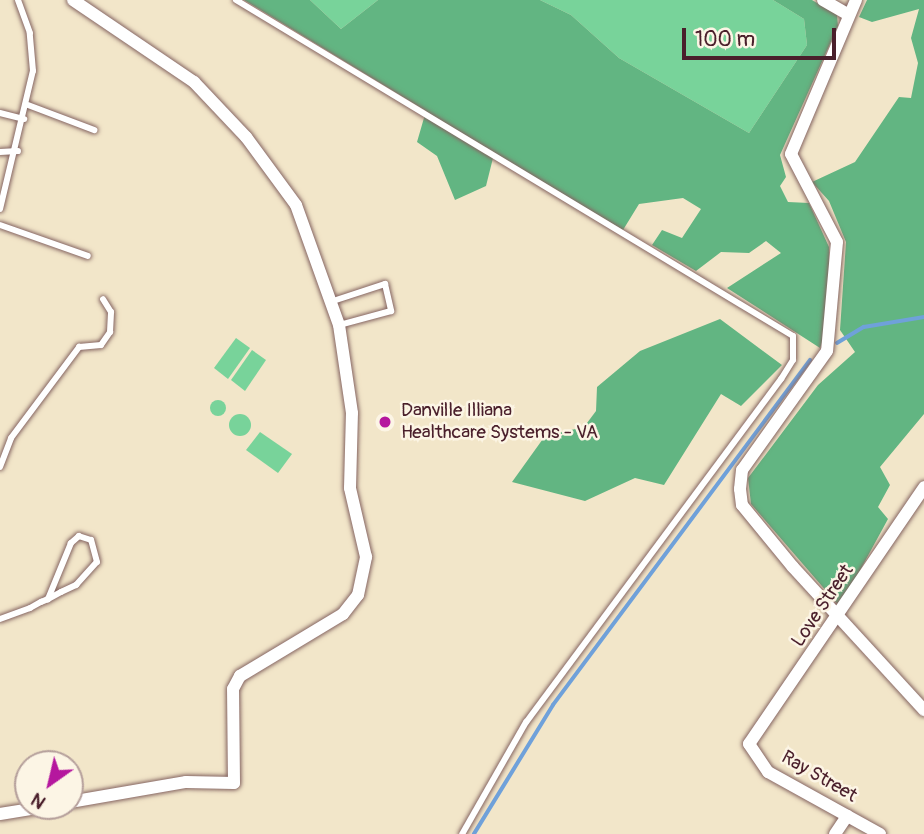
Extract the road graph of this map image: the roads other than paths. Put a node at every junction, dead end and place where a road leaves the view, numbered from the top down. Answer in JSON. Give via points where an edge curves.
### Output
{"nodes":[{"id":1,"x":18,"y":0,"type":"edge"},
{"id":2,"x":73,"y":0,"type":"edge"},
{"id":3,"x":236,"y":0,"type":"edge"},
{"id":4,"x":823,"y":0,"type":"edge"},
{"id":5,"x":856,"y":0,"type":"edge"},
{"id":6,"x":849,"y":15,"type":"junction"},
{"id":7,"x":28,"y":105,"type":"junction"},
{"id":8,"x":0,"y":113,"type":"edge"},
{"id":9,"x":24,"y":120,"type":"junction"},
{"id":10,"x":93,"y":130,"type":"dead end"},
{"id":11,"x":18,"y":151,"type":"junction"},
{"id":12,"x":0,"y":152,"type":"edge"},
{"id":13,"x":2,"y":194,"type":"edge"},
{"id":14,"x":0,"y":209,"type":"edge"},
{"id":15,"x":0,"y":225,"type":"edge"},
{"id":16,"x":88,"y":256,"type":"dead end"},
{"id":17,"x":103,"y":299,"type":"dead end"},
{"id":18,"x":333,"y":301,"type":"junction"},
{"id":19,"x":339,"y":325,"type":"junction"},
{"id":20,"x":0,"y":467,"type":"edge"},
{"id":21,"x":924,"y":487,"type":"edge"},
{"id":22,"x":48,"y":599,"type":"junction"},
{"id":23,"x":840,"y":619,"type":"junction"},
{"id":24,"x":0,"y":620,"type":"edge"},
{"id":25,"x":924,"y":710,"type":"edge"},
{"id":26,"x":749,"y":744,"type":"joint"},
{"id":27,"x":84,"y":800,"type":"edge"},
{"id":28,"x":847,"y":816,"type":"junction"},
{"id":29,"x":462,"y":834,"type":"edge"},
{"id":30,"x":835,"y":834,"type":"edge"},
{"id":31,"x":880,"y":834,"type":"edge"}],
"edges":[{"from":1,"to":7,"type":"lane","via":[[32,51]]},
{"from":2,"to":18,"type":"street","via":[[194,82],[246,137],[296,205]]},
{"from":3,"to":29,"type":"lane","via":[[793,336],[793,360],[781,379],[526,722]]},
{"from":4,"to":6,"type":"street"},
{"from":5,"to":6,"type":"street"},
{"from":6,"to":23,"type":"street","via":[[791,154],[836,242],[832,331],[816,373],[742,470],[740,489],[742,505]]},
{"from":7,"to":9,"type":"lane"},
{"from":7,"to":10,"type":"lane"},
{"from":8,"to":9,"type":"lane"},
{"from":9,"to":11,"type":"lane"},
{"from":11,"to":12,"type":"lane"},
{"from":11,"to":13,"type":"lane"},
{"from":13,"to":14,"type":"lane"},
{"from":15,"to":16,"type":"lane"},
{"from":17,"to":20,"type":"lane","via":[[111,312],[110,332],[101,345],[79,347],[11,438]]},
{"from":18,"to":19,"type":"street"},
{"from":18,"to":19,"type":"lane","via":[[385,284],[391,311]]},
{"from":19,"to":27,"type":"street","via":[[352,413],[351,488],[366,557],[358,595],[329,624],[240,676],[233,689],[234,783],[186,782]]},
{"from":21,"to":23,"type":"street","name":"Love Street"},
{"from":22,"to":22,"type":"lane","via":[[76,585],[97,562],[91,540],[79,536],[71,543]]},
{"from":22,"to":24,"type":"lane"},
{"from":23,"to":25,"type":"street"},
{"from":23,"to":26,"type":"street","name":"Love Street"},
{"from":26,"to":28,"type":"street","name":"Ray Street","via":[[768,772]]},
{"from":28,"to":30,"type":"street"},
{"from":28,"to":31,"type":"street","name":"Ray Street"}]}
